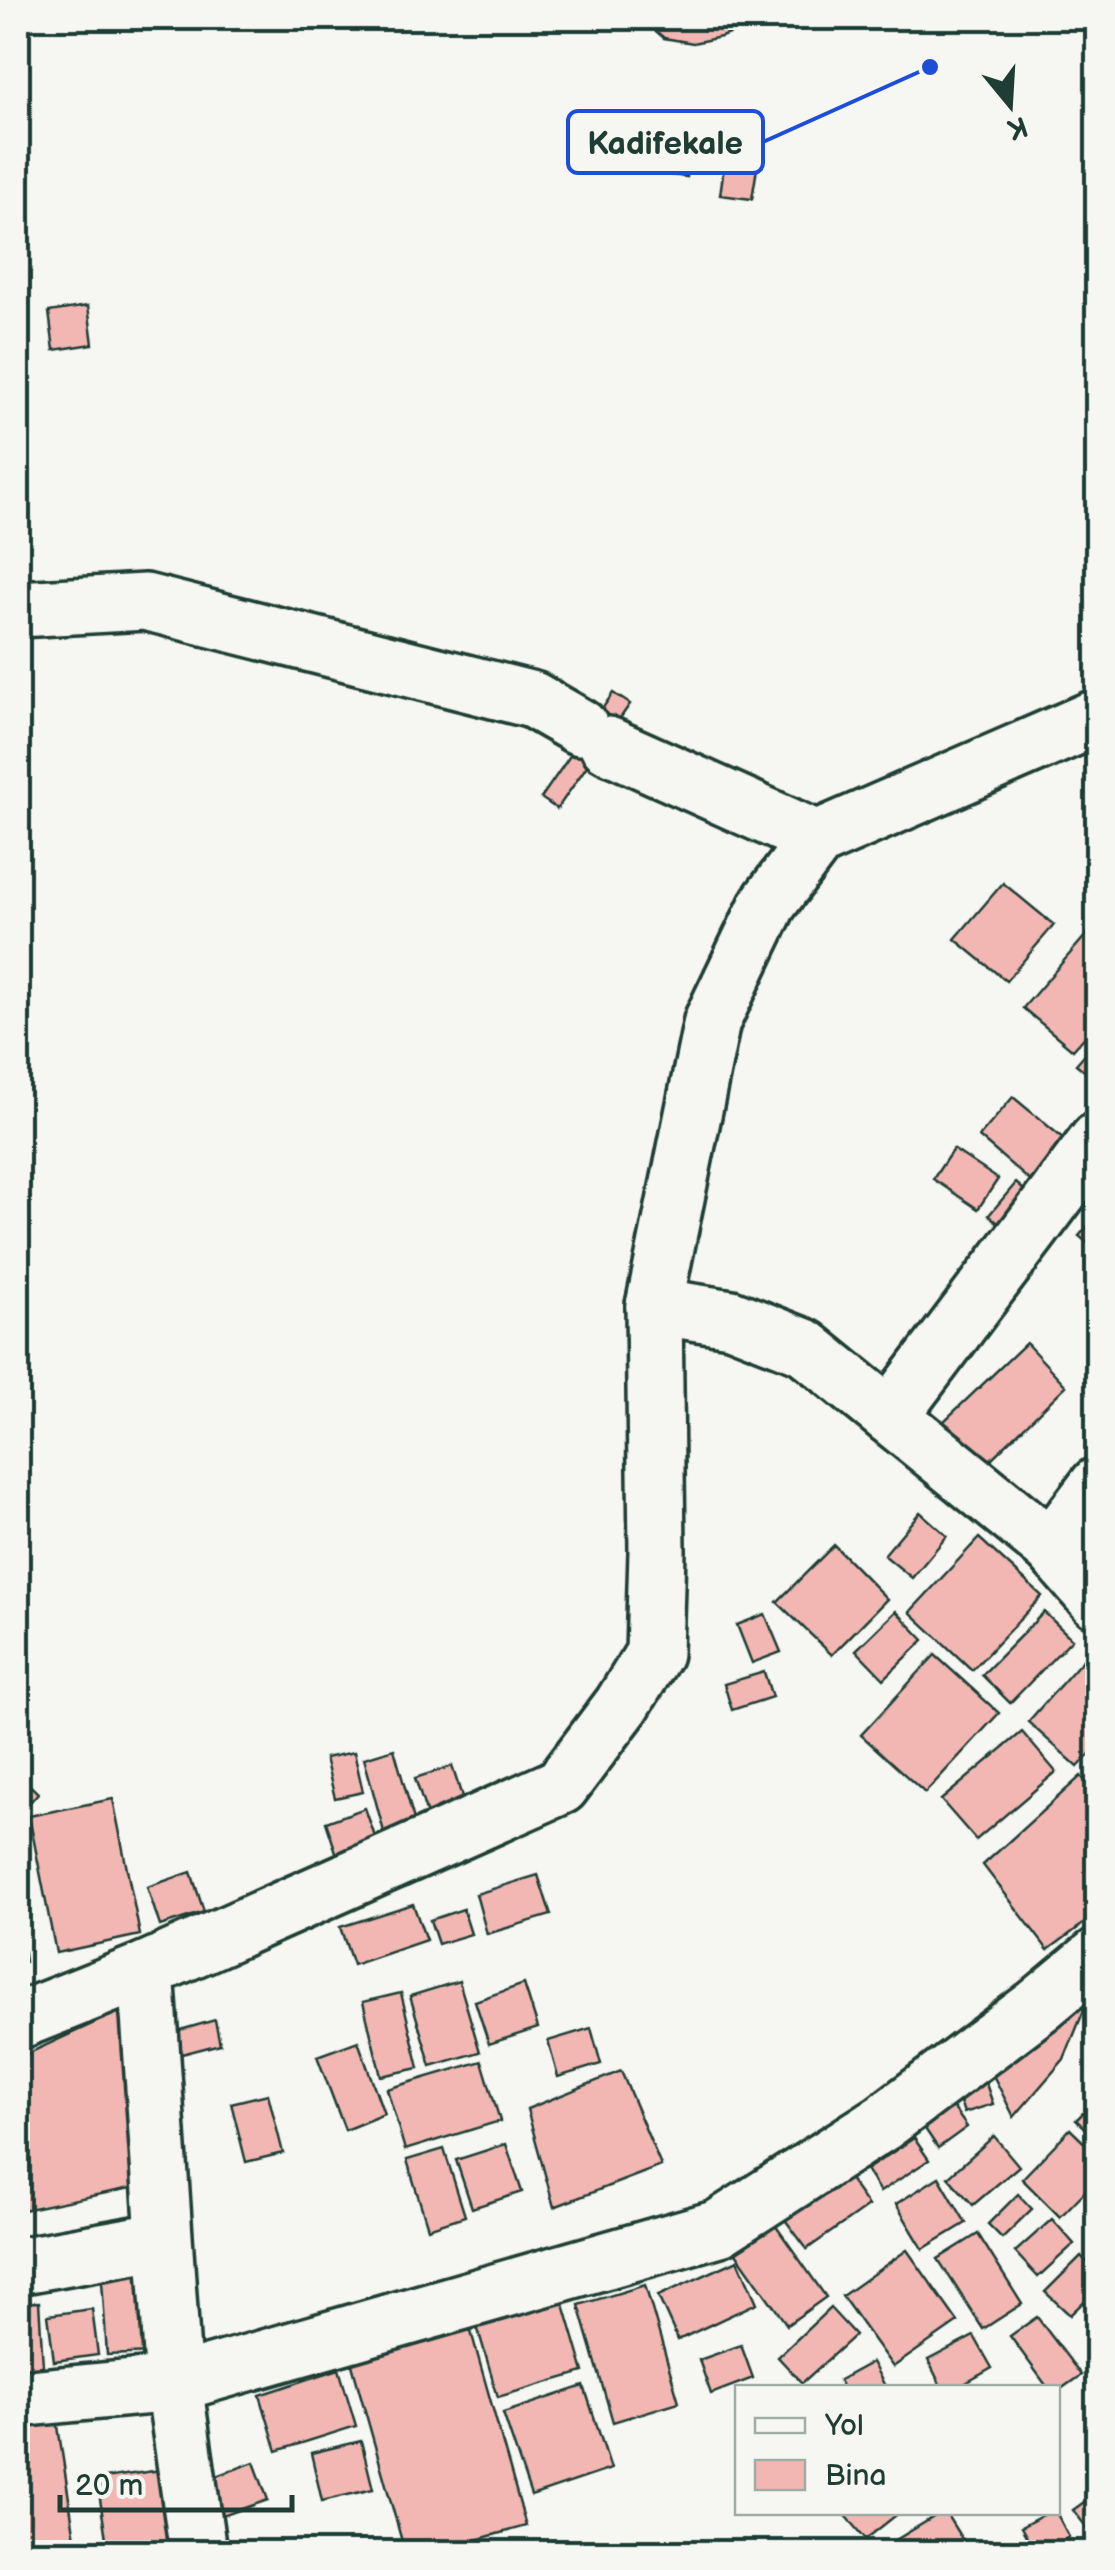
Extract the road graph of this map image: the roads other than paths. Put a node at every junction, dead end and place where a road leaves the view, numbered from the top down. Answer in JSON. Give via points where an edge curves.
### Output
{"nodes":[{"id":1,"x":18,"y":608,"type":"edge"},
{"id":2,"x":1098,"y":717,"type":"edge"},
{"id":3,"x":817,"y":839,"type":"junction"},
{"id":4,"x":1098,"y":1140,"type":"edge"},
{"id":5,"x":654,"y":1306,"type":"junction"},
{"id":6,"x":890,"y":1416,"type":"junction"},
{"id":7,"x":1098,"y":1486,"type":"edge"},
{"id":8,"x":1051,"y":1547,"type":"junction"},
{"id":9,"x":1098,"y":1601,"type":"edge"},
{"id":10,"x":1098,"y":1956,"type":"edge"},
{"id":11,"x":146,"y":1970,"type":"junction"},
{"id":12,"x":18,"y":2021,"type":"edge"},
{"id":13,"x":164,"y":2240,"type":"junction"},
{"id":14,"x":18,"y":2266,"type":"edge"},
{"id":15,"x":174,"y":2384,"type":"junction"},
{"id":16,"x":18,"y":2399,"type":"edge"},
{"id":17,"x":198,"y":2552,"type":"edge"}],
"edges":[{"from":1,"to":3,"type":"street","via":[[145,602],[533,700],[594,736]]},
{"from":2,"to":3,"type":"street"},
{"from":3,"to":5,"type":"street","via":[[768,904],[712,1021]]},
{"from":4,"to":6,"type":"street"},
{"from":5,"to":6,"type":"street","via":[[731,1318],[804,1347]]},
{"from":5,"to":11,"type":"street","via":[[654,1653],[561,1786]]},
{"from":6,"to":8,"type":"street"},
{"from":7,"to":8,"type":"street"},
{"from":8,"to":9,"type":"street"},
{"from":10,"to":15,"type":"street","via":[[884,2122],[719,2228]]},
{"from":11,"to":12,"type":"street"},
{"from":11,"to":13,"type":"street"},
{"from":13,"to":14,"type":"street"},
{"from":13,"to":15,"type":"street"},
{"from":15,"to":16,"type":"street"},
{"from":15,"to":17,"type":"street"}]}
